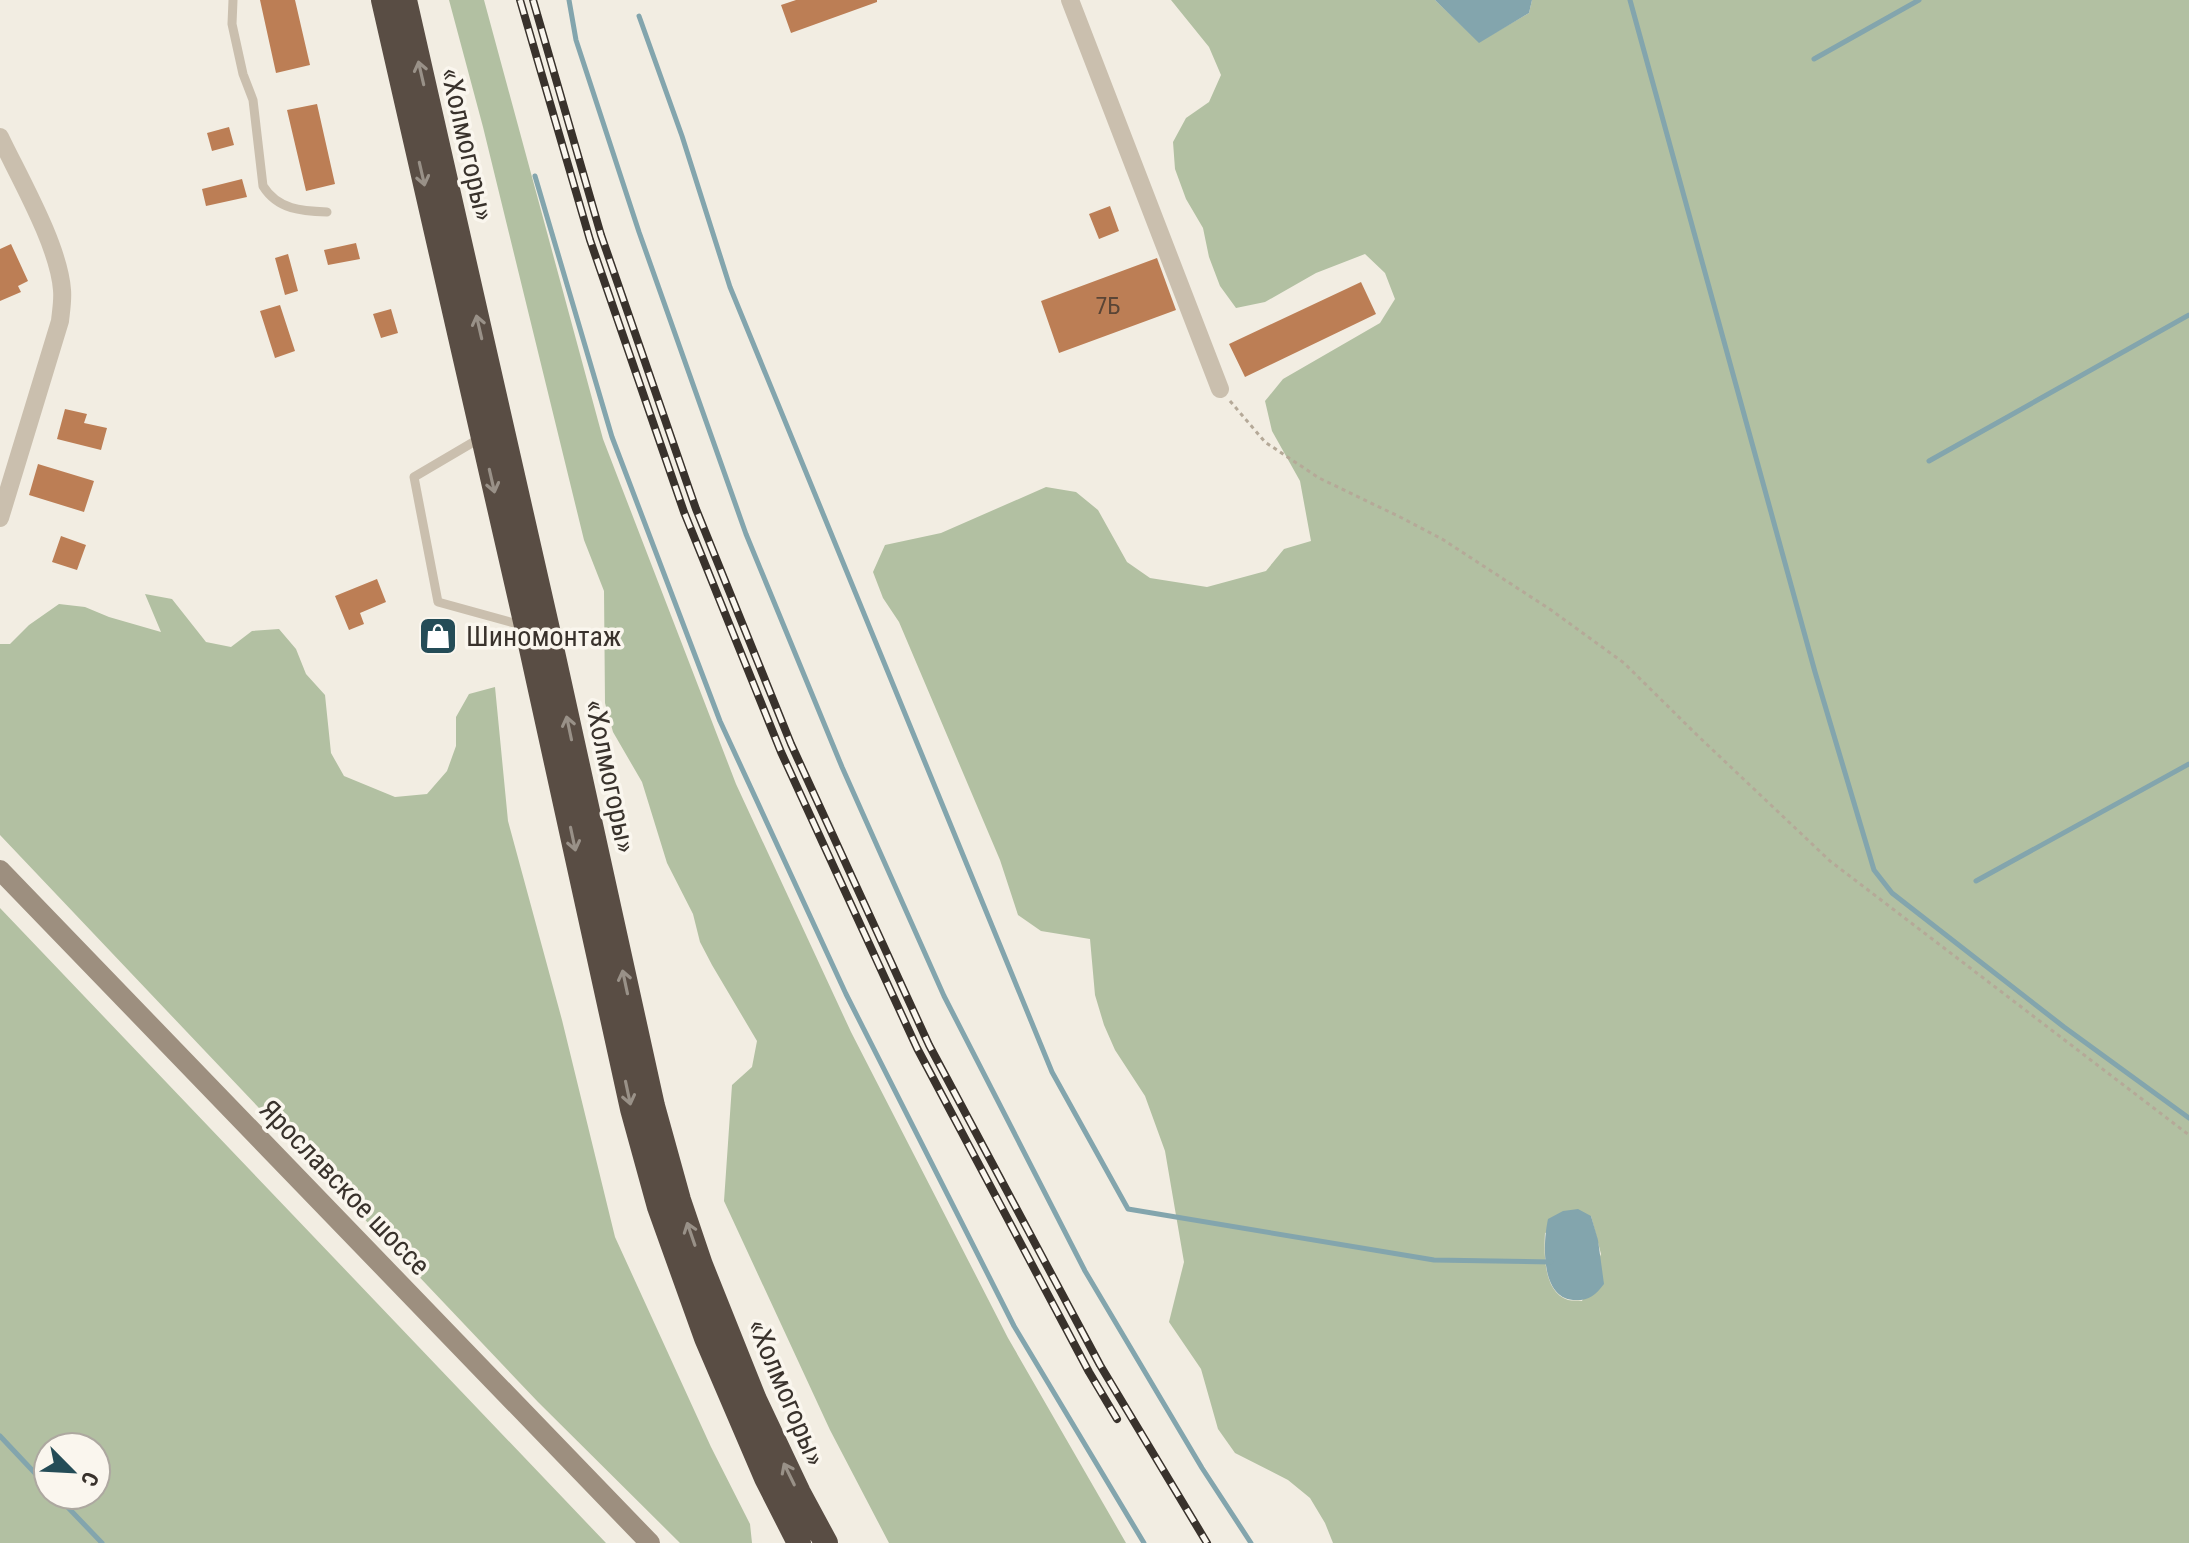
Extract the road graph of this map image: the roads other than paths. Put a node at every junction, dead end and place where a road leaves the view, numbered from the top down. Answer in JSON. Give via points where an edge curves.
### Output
{"nodes":[{"id":1,"x":233,"y":0,"type":"edge"},
{"id":2,"x":383,"y":0,"type":"edge"},
{"id":3,"x":405,"y":0,"type":"edge"},
{"id":4,"x":1070,"y":0,"type":"edge"},
{"id":5,"x":0,"y":137,"type":"edge"},
{"id":6,"x":327,"y":212,"type":"dead end"},
{"id":7,"x":1220,"y":389,"type":"road end"},
{"id":8,"x":482,"y":437,"type":"junction"},
{"id":9,"x":0,"y":518,"type":"edge"},
{"id":10,"x":526,"y":626,"type":"junction"},
{"id":11,"x":0,"y":870,"type":"edge"},
{"id":12,"x":650,"y":1543,"type":"edge"},
{"id":13,"x":799,"y":1543,"type":"edge"},
{"id":14,"x":826,"y":1543,"type":"edge"}],
"edges":[{"from":1,"to":6,"type":"lane","via":[[232,24],[253,100],[263,186],[287,207]]},
{"from":2,"to":8,"type":"highway","name":"«Холмогоры»","one_way":true},
{"from":14,"to":3,"type":"highway","name":"«Холмогоры»","one_way":true,"via":[[755,1400],[701,1265],[653,1106]]},
{"from":4,"to":7,"type":"street"},
{"from":5,"to":9,"type":"street","via":[[47,237],[62,287],[62,306]]},
{"from":8,"to":10,"type":"highway","name":"«Холмогоры»","one_way":true},
{"from":8,"to":10,"type":"lane","via":[[414,477],[438,602]]},
{"from":10,"to":13,"type":"highway","name":"«Холмогоры»","one_way":true,"via":[[632,1109],[659,1207],[706,1338]]},
{"from":11,"to":12,"type":"main road","name":"Ярославское шоссе"}]}
